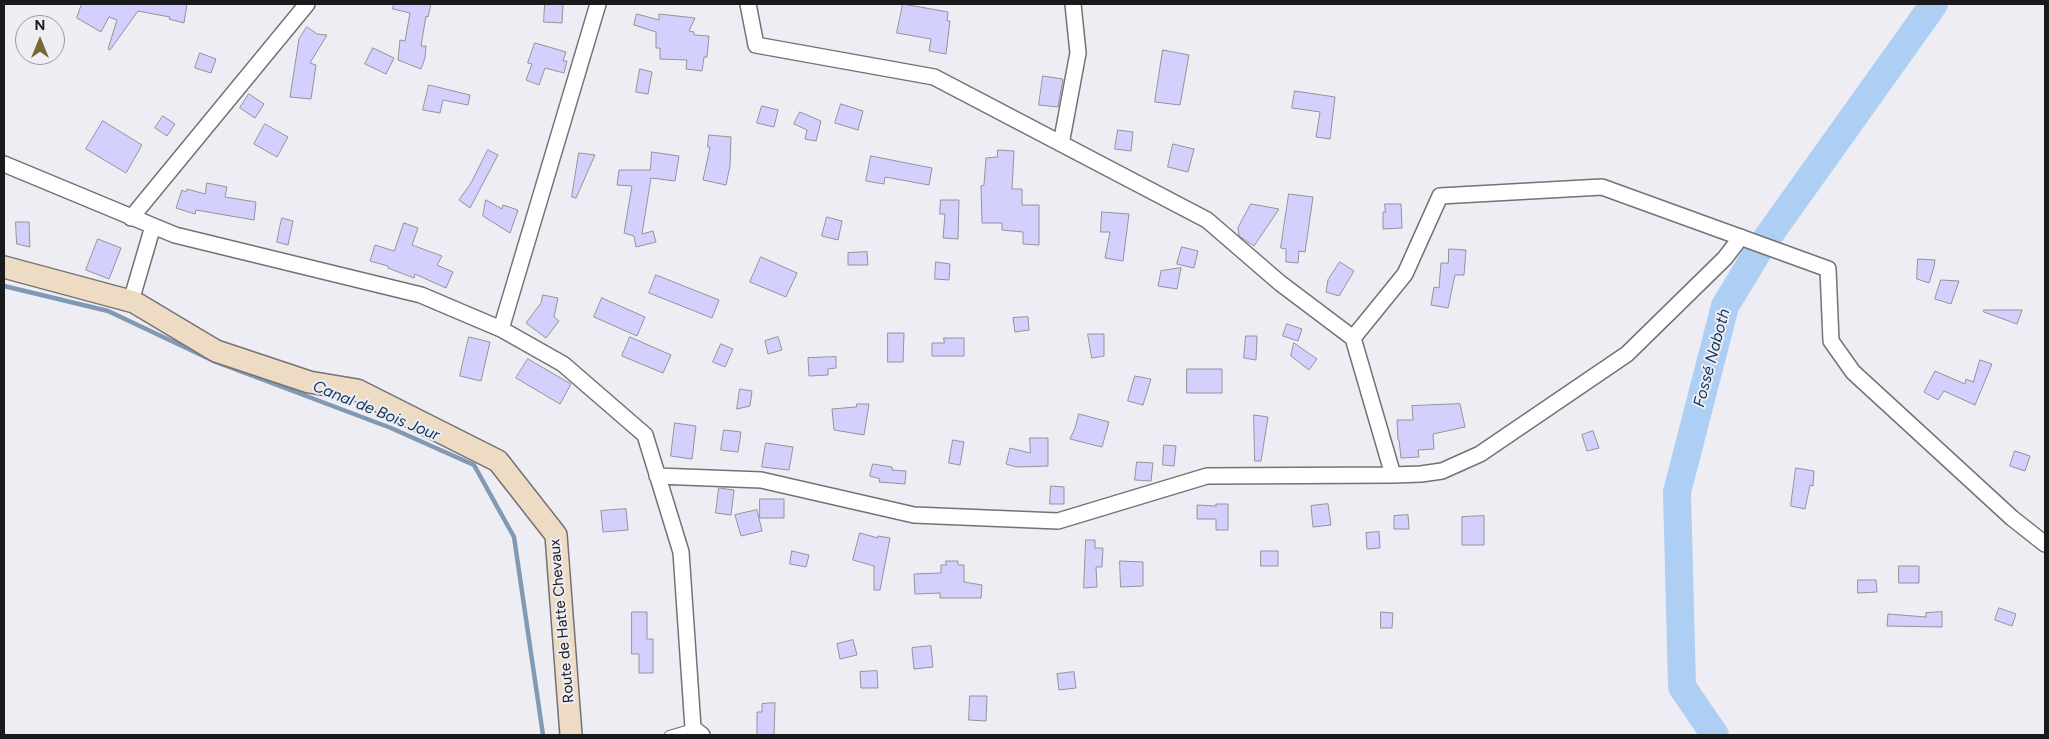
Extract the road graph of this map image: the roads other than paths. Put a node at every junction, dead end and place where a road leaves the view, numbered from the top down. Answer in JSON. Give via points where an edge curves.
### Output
{"nodes":[{"id":1,"x":307,"y":4,"type":"edge"},
{"id":2,"x":598,"y":4,"type":"edge"},
{"id":3,"x":748,"y":4,"type":"edge"},
{"id":4,"x":1073,"y":4,"type":"edge"},
{"id":5,"x":1061,"y":144,"type":"junction"},
{"id":6,"x":4,"y":164,"type":"edge"},
{"id":7,"x":132,"y":218,"type":"junction"},
{"id":8,"x":153,"y":226,"type":"junction"},
{"id":9,"x":1741,"y":237,"type":"junction"},
{"id":10,"x":4,"y":267,"type":"edge"},
{"id":11,"x":131,"y":301,"type":"junction"},
{"id":12,"x":501,"y":329,"type":"junction"},
{"id":13,"x":1353,"y":338,"type":"junction"},
{"id":14,"x":1394,"y":475,"type":"junction"},
{"id":15,"x":657,"y":476,"type":"junction"},
{"id":16,"x":2045,"y":544,"type":"edge"},
{"id":17,"x":698,"y":732,"type":"edge"},
{"id":18,"x":571,"y":735,"type":"edge"},
{"id":19,"x":669,"y":735,"type":"edge"}],
"edges":[{"from":1,"to":7,"type":"street"},
{"from":2,"to":12,"type":"street"},
{"from":3,"to":5,"type":"street","via":[[756,46],[934,77]]},
{"from":4,"to":5,"type":"street","via":[[1078,53]]},
{"from":5,"to":13,"type":"street","via":[[1207,220],[1280,283]]},
{"from":6,"to":7,"type":"street"},
{"from":7,"to":8,"type":"street"},
{"from":8,"to":11,"type":"street"},
{"from":8,"to":12,"type":"street","via":[[175,235],[421,295]]},
{"from":9,"to":13,"type":"street","via":[[1602,186],[1440,196],[1405,274]]},
{"from":9,"to":14,"type":"street","via":[[1726,258],[1627,354],[1480,454],[1442,471]]},
{"from":9,"to":16,"type":"street","via":[[1828,269],[1831,341],[1853,372],[2012,518]]},
{"from":10,"to":11,"type":"street","name":"Route de Hatte Chevaux"},
{"from":11,"to":18,"type":"street","name":"Route de Hatte Chevaux","via":[[216,351],[309,382],[357,390],[498,461],[556,535]]},
{"from":12,"to":15,"type":"street","via":[[563,364],[645,434]]},
{"from":13,"to":14,"type":"street"},
{"from":14,"to":15,"type":"street","via":[[1207,476],[1058,521],[914,515],[761,480]]},
{"from":15,"to":17,"type":"street","via":[[681,552]]},
{"from":17,"to":19,"type":"lane"}]}
